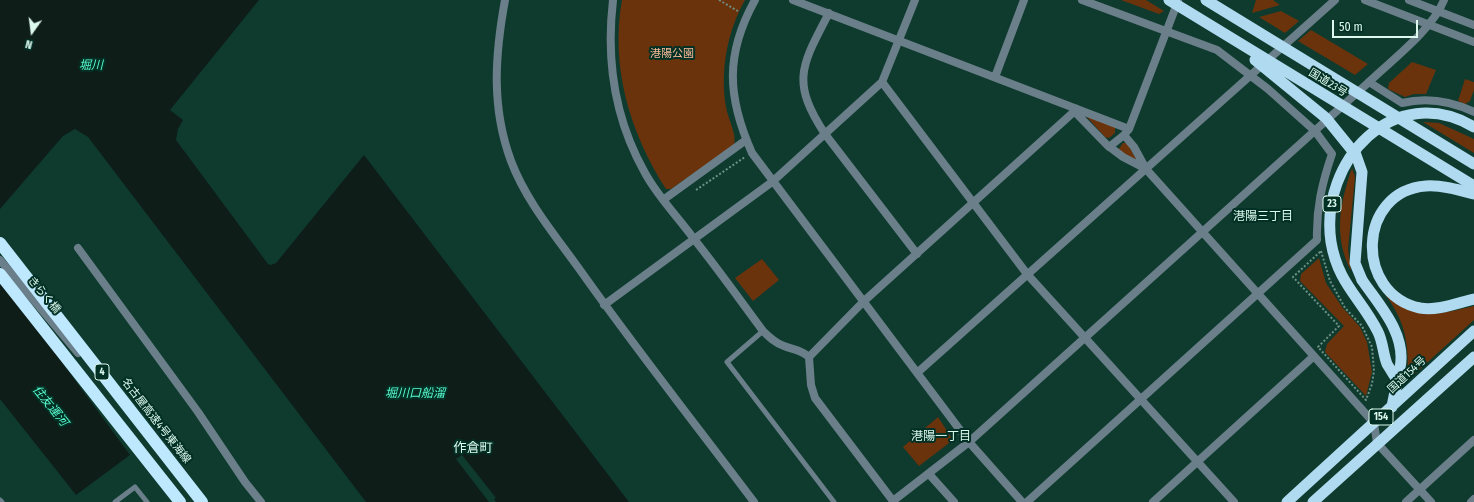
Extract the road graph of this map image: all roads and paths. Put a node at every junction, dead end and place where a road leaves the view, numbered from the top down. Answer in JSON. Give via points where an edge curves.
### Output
{"nodes":[{"id":1,"x":506,"y":0,"type":"edge"},
{"id":2,"x":613,"y":0,"type":"edge"},
{"id":3,"x":718,"y":0,"type":"edge"},
{"id":4,"x":755,"y":0,"type":"edge"},
{"id":5,"x":793,"y":0,"type":"edge"},
{"id":6,"x":915,"y":0,"type":"edge"},
{"id":7,"x":1024,"y":0,"type":"edge"},
{"id":8,"x":1082,"y":0,"type":"edge"},
{"id":9,"x":1169,"y":0,"type":"edge"},
{"id":10,"x":1178,"y":0,"type":"edge"},
{"id":11,"x":1206,"y":0,"type":"edge"},
{"id":12,"x":1335,"y":0,"type":"edge"},
{"id":13,"x":1365,"y":0,"type":"edge"},
{"id":14,"x":1409,"y":0,"type":"edge"},
{"id":15,"x":1444,"y":0,"type":"edge"},
{"id":16,"x":1440,"y":12,"type":"junction"},
{"id":17,"x":829,"y":14,"type":"junction"},
{"id":18,"x":746,"y":15,"type":"junction"},
{"id":19,"x":1430,"y":25,"type":"junction"},
{"id":20,"x":1474,"y":25,"type":"edge"},
{"id":21,"x":1166,"y":32,"type":"junction"},
{"id":22,"x":1223,"y":34,"type":"junction"},
{"id":23,"x":899,"y":40,"type":"junction"},
{"id":24,"x":1474,"y":42,"type":"edge"},
{"id":25,"x":1251,"y":76,"type":"junction"},
{"id":26,"x":995,"y":78,"type":"junction"},
{"id":27,"x":882,"y":82,"type":"junction"},
{"id":28,"x":1369,"y":82,"type":"junction"},
{"id":29,"x":1075,"y":110,"type":"junction"},
{"id":30,"x":1474,"y":110,"type":"edge"},
{"id":31,"x":1474,"y":127,"type":"edge"},
{"id":32,"x":1315,"y":131,"type":"junction"},
{"id":33,"x":1127,"y":132,"type":"junction"},
{"id":34,"x":825,"y":134,"type":"junction"},
{"id":35,"x":746,"y":140,"type":"junction"},
{"id":36,"x":1109,"y":147,"type":"junction"},
{"id":37,"x":752,"y":153,"type":"junction"},
{"id":38,"x":1474,"y":164,"type":"edge"},
{"id":39,"x":1146,"y":169,"type":"junction"},
{"id":40,"x":772,"y":182,"type":"junction"},
{"id":41,"x":1474,"y":186,"type":"edge"},
{"id":42,"x":696,"y":190,"type":"dead end"},
{"id":43,"x":1474,"y":194,"type":"edge"},
{"id":44,"x":663,"y":200,"type":"junction"},
{"id":45,"x":973,"y":203,"type":"junction"},
{"id":46,"x":1201,"y":232,"type":"junction"},
{"id":47,"x":694,"y":239,"type":"junction"},
{"id":48,"x":0,"y":243,"type":"edge"},
{"id":49,"x":78,"y":248,"type":"dead end"},
{"id":50,"x":917,"y":254,"type":"junction"},
{"id":51,"x":0,"y":260,"type":"edge"},
{"id":52,"x":0,"y":274,"type":"edge"},
{"id":53,"x":1027,"y":274,"type":"junction"},
{"id":54,"x":1258,"y":294,"type":"junction"},
{"id":55,"x":1474,"y":299,"type":"edge"},
{"id":56,"x":863,"y":302,"type":"junction"},
{"id":57,"x":604,"y":305,"type":"junction"},
{"id":58,"x":763,"y":331,"type":"junction"},
{"id":59,"x":1474,"y":331,"type":"edge"},
{"id":60,"x":1085,"y":337,"type":"junction"},
{"id":61,"x":1314,"y":356,"type":"junction"},
{"id":62,"x":1474,"y":357,"type":"edge"},
{"id":63,"x":809,"y":358,"type":"junction"},
{"id":64,"x":917,"y":373,"type":"junction"},
{"id":65,"x":1397,"y":380,"type":"junction"},
{"id":66,"x":1140,"y":399,"type":"junction"},
{"id":67,"x":1366,"y":400,"type":"joint"},
{"id":68,"x":1392,"y":407,"type":"junction"},
{"id":69,"x":1374,"y":423,"type":"junction"},
{"id":70,"x":1474,"y":440,"type":"edge"},
{"id":71,"x":969,"y":442,"type":"junction"},
{"id":72,"x":1377,"y":443,"type":"junction"},
{"id":73,"x":1198,"y":462,"type":"junction"},
{"id":74,"x":929,"y":474,"type":"junction"},
{"id":75,"x":1420,"y":490,"type":"junction"},
{"id":76,"x":1474,"y":499,"type":"edge"},
{"id":77,"x":892,"y":501,"type":"edge"},
{"id":78,"x":116,"y":502,"type":"edge"},
{"id":79,"x":147,"y":502,"type":"edge"},
{"id":80,"x":180,"y":502,"type":"edge"},
{"id":81,"x":202,"y":502,"type":"edge"},
{"id":82,"x":207,"y":502,"type":"edge"},
{"id":83,"x":261,"y":502,"type":"edge"},
{"id":84,"x":754,"y":502,"type":"edge"},
{"id":85,"x":834,"y":502,"type":"edge"},
{"id":86,"x":954,"y":502,"type":"edge"},
{"id":87,"x":1022,"y":502,"type":"edge"},
{"id":88,"x":1027,"y":502,"type":"edge"},
{"id":89,"x":1154,"y":502,"type":"edge"},
{"id":90,"x":1234,"y":502,"type":"edge"},
{"id":91,"x":1287,"y":502,"type":"edge"},
{"id":92,"x":1313,"y":502,"type":"edge"},
{"id":93,"x":1406,"y":502,"type":"edge"},
{"id":94,"x":1431,"y":502,"type":"edge"},
{"id":95,"x":1470,"y":502,"type":"edge"}],
"edges":[{"from":1,"to":57,"type":"street","via":[[498,37],[495,74],[499,113],[511,160],[529,198]]},
{"from":2,"to":44,"type":"street","via":[[611,62],[620,116],[645,174]]},
{"from":3,"to":18,"type":"path"},
{"from":4,"to":18,"type":"street"},
{"from":5,"to":17,"type":"street"},
{"from":6,"to":23,"type":"street"},
{"from":7,"to":26,"type":"street"},
{"from":8,"to":21,"type":"street"},
{"from":9,"to":22,"type":"highway","name":"国道23号","bridge":true},
{"from":10,"to":21,"type":"street"},
{"from":11,"to":38,"type":"highway","name":"国道23号","bridge":true},
{"from":12,"to":25,"type":"street"},
{"from":13,"to":19,"type":"street"},
{"from":14,"to":16,"type":"street"},
{"from":15,"to":16,"type":"street"},
{"from":16,"to":19,"type":"street"},
{"from":16,"to":20,"type":"street"},
{"from":17,"to":23,"type":"street"},
{"from":17,"to":34,"type":"street","via":[[808,54],[803,86],[812,113]]},
{"from":18,"to":35,"type":"street","via":[[735,48],[732,75],[734,100]]},
{"from":19,"to":24,"type":"street"},
{"from":19,"to":28,"type":"street"},
{"from":21,"to":25,"type":"street","via":[[1217,50]]},
{"from":21,"to":33,"type":"street"},
{"from":22,"to":41,"type":"highway","name":"国道23号","bridge":true},
{"from":22,"to":65,"type":"highway","bridge":true,"via":[[1326,118],[1356,155],[1362,172],[1355,263],[1362,280],[1384,310],[1396,334],[1401,367]]},
{"from":23,"to":26,"type":"street"},
{"from":23,"to":27,"type":"street"},
{"from":25,"to":32,"type":"street"},
{"from":25,"to":39,"type":"street"},
{"from":26,"to":29,"type":"street"},
{"from":27,"to":34,"type":"street"},
{"from":27,"to":45,"type":"street"},
{"from":28,"to":30,"type":"street","via":[[1402,103],[1426,99],[1439,100]]},
{"from":28,"to":32,"type":"street"},
{"from":29,"to":33,"type":"street"},
{"from":29,"to":36,"type":"street"},
{"from":29,"to":45,"type":"street"},
{"from":31,"to":65,"type":"highway","number":"23","via":[[1457,120],[1424,113],[1415,113],[1387,123],[1359,144],[1344,166],[1336,188],[1331,224],[1334,259],[1348,289],[1370,316],[1380,335],[1387,363]]},
{"from":32,"to":46,"type":"street"},
{"from":32,"to":54,"type":"street","via":[[1332,154],[1320,192],[1317,240]]},
{"from":33,"to":36,"type":"street"},
{"from":33,"to":39,"type":"street"},
{"from":34,"to":40,"type":"street"},
{"from":34,"to":50,"type":"street"},
{"from":35,"to":37,"type":"street"},
{"from":35,"to":44,"type":"street"},
{"from":36,"to":39,"type":"street"},
{"from":37,"to":40,"type":"street"},
{"from":37,"to":42,"type":"path"},
{"from":39,"to":46,"type":"street"},
{"from":39,"to":53,"type":"street"},
{"from":40,"to":47,"type":"street"},
{"from":40,"to":56,"type":"street"},
{"from":43,"to":55,"type":"highway","via":[[1426,186],[1399,195],[1378,219],[1371,243],[1377,274],[1385,285],[1409,304],[1434,309]]},
{"from":44,"to":47,"type":"street"},
{"from":45,"to":50,"type":"street"},
{"from":45,"to":53,"type":"street"},
{"from":46,"to":54,"type":"street"},
{"from":46,"to":60,"type":"street"},
{"from":47,"to":57,"type":"street"},
{"from":47,"to":58,"type":"street"},
{"from":48,"to":81,"type":"highway","name":"名古屋高速4号東海線","number":"4","bridge":true},
{"from":49,"to":83,"type":"street"},
{"from":50,"to":56,"type":"street"},
{"from":51,"to":82,"type":"street","name":"きらく橋"},
{"from":52,"to":80,"type":"highway","number":"4"},
{"from":53,"to":60,"type":"street"},
{"from":53,"to":64,"type":"street"},
{"from":54,"to":61,"type":"street"},
{"from":54,"to":66,"type":"street"},
{"from":56,"to":63,"type":"street"},
{"from":56,"to":64,"type":"street"},
{"from":57,"to":84,"type":"street"},
{"from":58,"to":63,"type":"street","via":[[783,346],[801,350]]},
{"from":58,"to":85,"type":"lane","via":[[727,362]]},
{"from":59,"to":68,"type":"highway","name":"国道154号","number":"154"},
{"from":60,"to":66,"type":"street"},
{"from":60,"to":71,"type":"street"},
{"from":61,"to":69,"type":"street"},
{"from":61,"to":73,"type":"street"},
{"from":62,"to":72,"type":"highway","number":"154"},
{"from":63,"to":77,"type":"street","via":[[811,385],[815,398]]},
{"from":64,"to":71,"type":"street"},
{"from":65,"to":68,"type":"highway"},
{"from":66,"to":73,"type":"street"},
{"from":66,"to":88,"type":"street"},
{"from":67,"to":67,"type":"path","via":[[1318,347],[1339,326],[1293,277],[1321,250],[1330,281],[1345,308],[1362,326],[1372,347],[1374,371]]},
{"from":68,"to":69,"type":"highway","name":"国道154号","number":"154"},
{"from":69,"to":72,"type":"street"},
{"from":69,"to":91,"type":"highway","name":"国道154号","number":"154"},
{"from":70,"to":75,"type":"street"},
{"from":71,"to":74,"type":"street"},
{"from":71,"to":87,"type":"street"},
{"from":72,"to":75,"type":"street"},
{"from":72,"to":92,"type":"highway","number":"154"},
{"from":73,"to":89,"type":"street"},
{"from":73,"to":90,"type":"street"},
{"from":74,"to":77,"type":"street"},
{"from":74,"to":86,"type":"street"},
{"from":75,"to":93,"type":"street"},
{"from":75,"to":94,"type":"street"},
{"from":76,"to":95,"type":"street"},
{"from":78,"to":79,"type":"lane","via":[[136,487]]}]}
